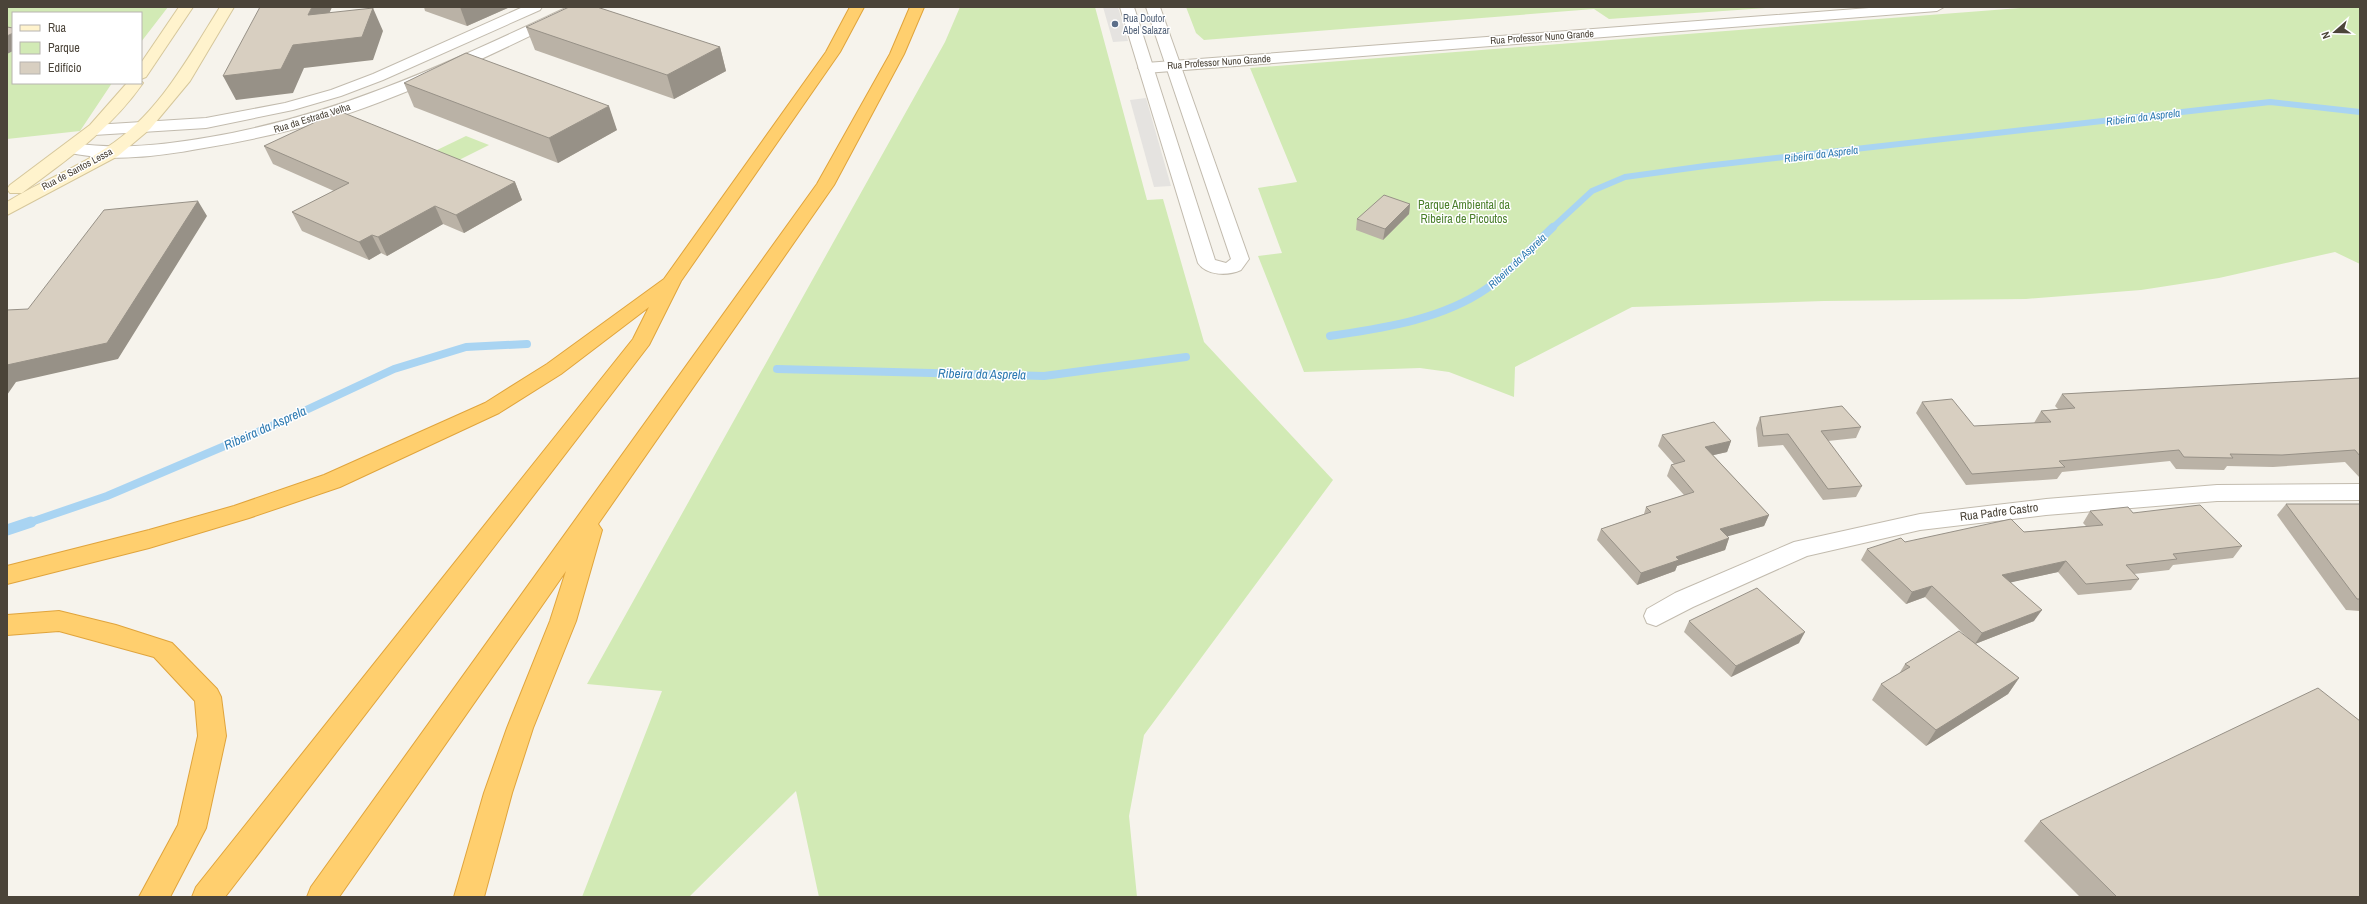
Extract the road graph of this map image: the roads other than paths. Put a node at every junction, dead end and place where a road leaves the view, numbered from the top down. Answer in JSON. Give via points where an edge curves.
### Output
{"nodes":[{"id":1,"x":186,"y":7,"type":"edge"},
{"id":2,"x":227,"y":7,"type":"edge"},
{"id":3,"x":535,"y":7,"type":"edge"},
{"id":4,"x":580,"y":7,"type":"edge"},
{"id":5,"x":857,"y":7,"type":"edge"},
{"id":6,"x":917,"y":7,"type":"edge"},
{"id":7,"x":1127,"y":7,"type":"edge"},
{"id":8,"x":1153,"y":7,"type":"edge"},
{"id":9,"x":1937,"y":7,"type":"edge"},
{"id":10,"x":468,"y":37,"type":"junction"},
{"id":11,"x":494,"y":47,"type":"junction"},
{"id":12,"x":1173,"y":65,"type":"junction"},
{"id":13,"x":1146,"y":68,"type":"junction"},
{"id":14,"x":142,"y":73,"type":"edge"},
{"id":15,"x":134,"y":84,"type":"edge"},
{"id":16,"x":144,"y":126,"type":"junction"},
{"id":17,"x":94,"y":130,"type":"junction"},
{"id":18,"x":72,"y":148,"type":"junction"},
{"id":19,"x":112,"y":152,"type":"junction"},
{"id":20,"x":7,"y":196,"type":"edge"},
{"id":21,"x":7,"y":210,"type":"edge"},
{"id":22,"x":672,"y":281,"type":"junction"},
{"id":23,"x":2360,"y":492,"type":"edge"},
{"id":24,"x":596,"y":511,"type":"junction"},
{"id":25,"x":7,"y":575,"type":"edge"},
{"id":26,"x":1656,"y":616,"type":"dead end"},
{"id":27,"x":7,"y":625,"type":"edge"},
{"id":28,"x":154,"y":897,"type":"edge"},
{"id":29,"x":207,"y":897,"type":"edge"},
{"id":30,"x":322,"y":897,"type":"edge"},
{"id":31,"x":469,"y":897,"type":"edge"}],
"edges":[{"from":1,"to":14,"type":"main road"},
{"from":2,"to":16,"type":"main road","name":"Rua de Santos Lessa","via":[[182,81]]},
{"from":3,"to":10,"type":"street","name":"Rua da Estrada Velha"},
{"from":4,"to":11,"type":"street","name":"Rua da Estrada Velha"},
{"from":5,"to":22,"type":"highway","via":[[833,52]]},
{"from":6,"to":24,"type":"highway","via":[[897,54],[825,185]]},
{"from":7,"to":13,"type":"street"},
{"from":8,"to":12,"type":"street"},
{"from":9,"to":12,"type":"street","name":"Rua Professor Nuno Grande"},
{"from":10,"to":11,"type":"street"},
{"from":10,"to":16,"type":"street","name":"Rua da Estrada Velha","via":[[378,77],[336,93],[287,107],[206,123]]},
{"from":11,"to":19,"type":"street","name":"Rua da Estrada Velha","via":[[397,91],[290,126],[149,152]]},
{"from":12,"to":13,"type":"street","name":"Rua Professor Nuno Grande"},
{"from":12,"to":13,"type":"street","via":[[1240,259],[1239,263],[1230,267],[1218,268],[1207,263]]},
{"from":15,"to":17,"type":"main road","name":"Rua de Santos Lessa"},
{"from":16,"to":17,"type":"street","name":"Rua da Estrada Velha"},
{"from":16,"to":19,"type":"main road","name":"Rua de Santos Lessa"},
{"from":17,"to":18,"type":"main road","name":"Rua de Santos Lessa"},
{"from":18,"to":19,"type":"street","name":"Rua da Estrada Velha"},
{"from":18,"to":20,"type":"main road","name":"Rua de Santos Lessa"},
{"from":19,"to":21,"type":"main road","name":"Rua de Santos Lessa","via":[[37,191]]},
{"from":22,"to":25,"type":"highway","via":[[554,369],[492,408],[332,481],[241,512],[149,539]]},
{"from":22,"to":29,"type":"highway","via":[[642,341]]},
{"from":23,"to":26,"type":"street","name":"Rua Padre Castro","via":[[2217,494],[2046,507],[1920,522],[1802,548],[1684,600]]},
{"from":24,"to":30,"type":"highway"},
{"from":24,"to":31,"type":"highway","via":[[562,621],[520,728],[498,793]]},
{"from":27,"to":28,"type":"highway","via":[[59,621],[163,650],[208,697],[212,736],[192,828]]}]}
